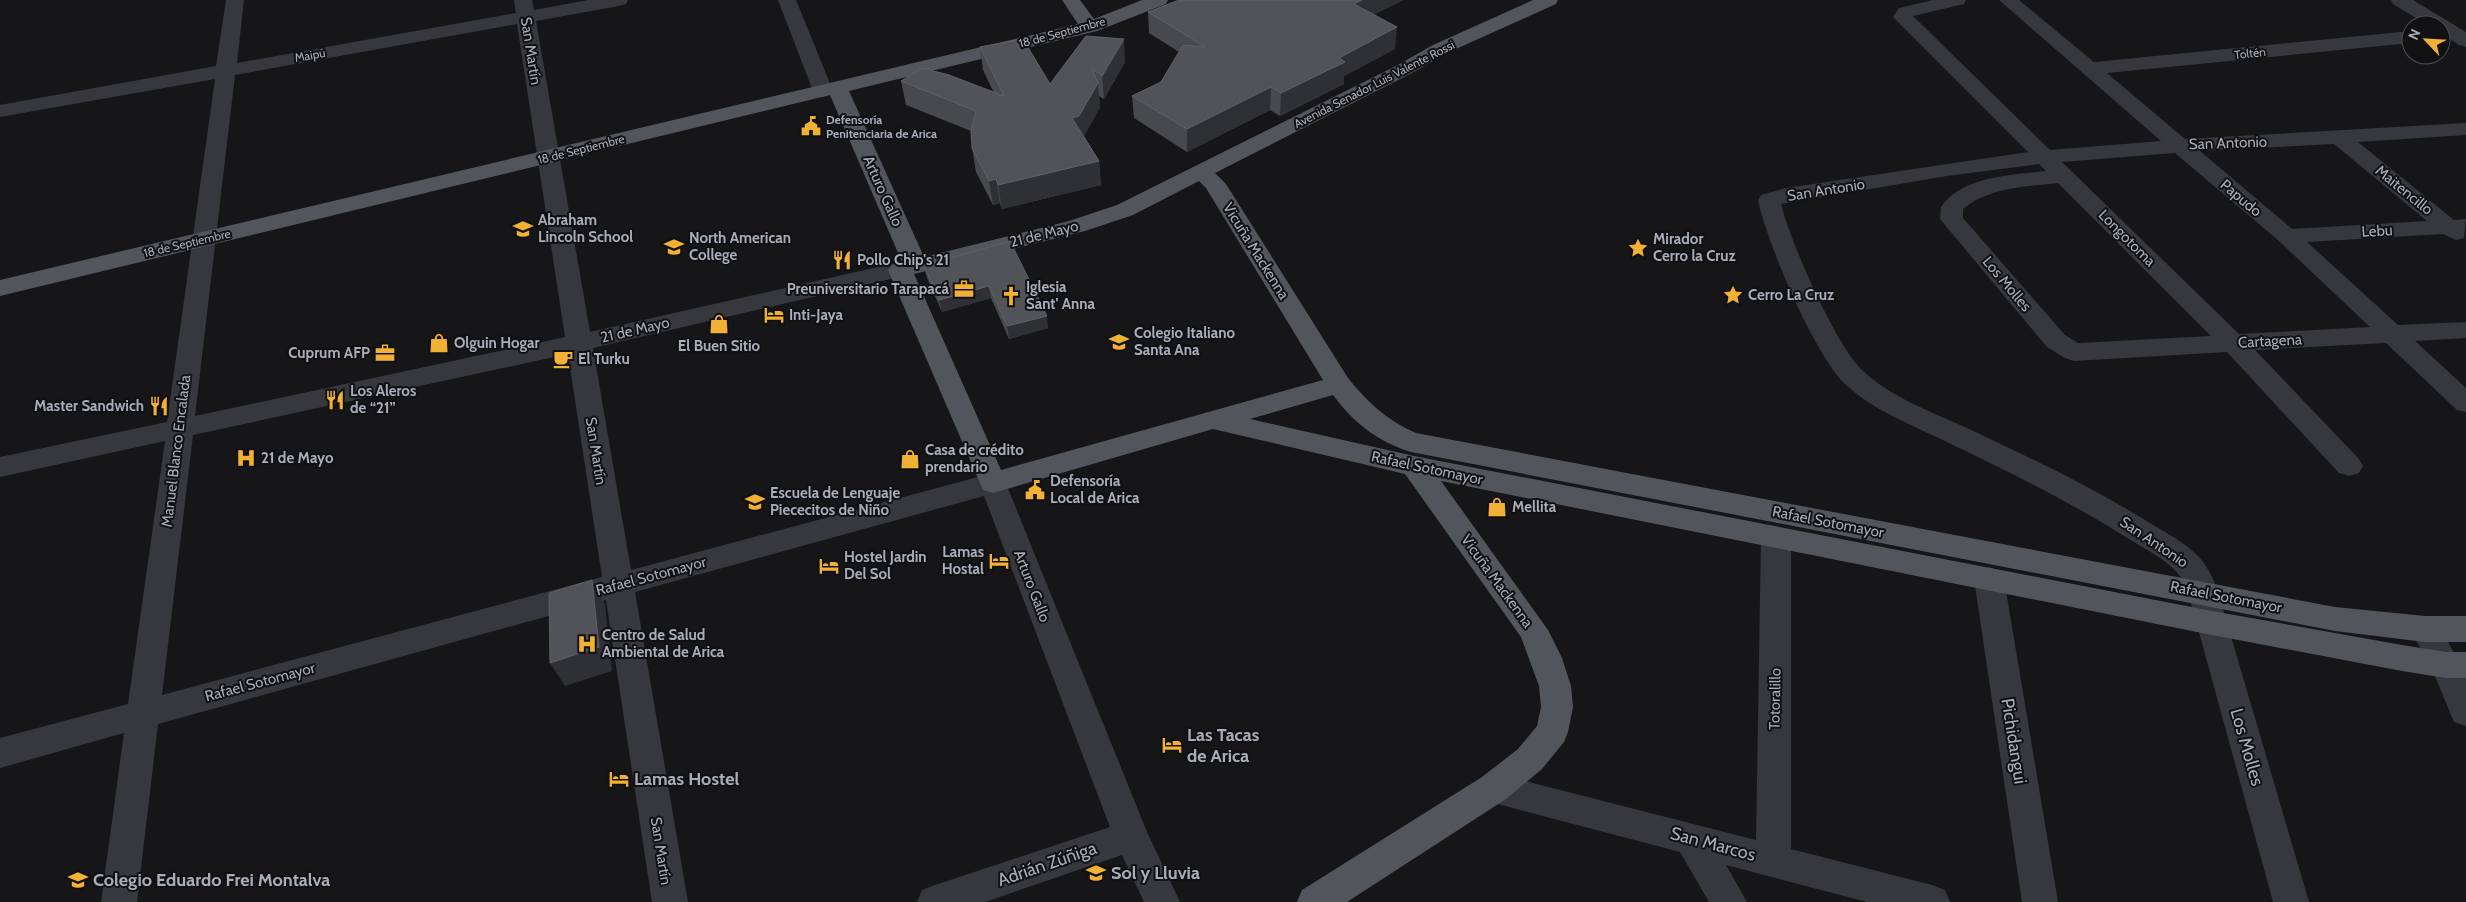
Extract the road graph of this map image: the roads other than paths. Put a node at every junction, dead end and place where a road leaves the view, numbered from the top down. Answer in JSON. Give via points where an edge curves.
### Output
{"nodes":[{"id":1,"x":235,"y":0,"type":"edge"},
{"id":2,"x":619,"y":0,"type":"edge"},
{"id":3,"x":787,"y":0,"type":"edge"},
{"id":4,"x":1071,"y":0,"type":"edge"},
{"id":5,"x":1159,"y":0,"type":"edge"},
{"id":6,"x":1549,"y":0,"type":"edge"},
{"id":7,"x":1957,"y":0,"type":"edge"},
{"id":8,"x":2008,"y":0,"type":"edge"},
{"id":9,"x":2400,"y":0,"type":"edge"},
{"id":10,"x":524,"y":8,"type":"edge"},
{"id":11,"x":2425,"y":15,"type":"edge"},
{"id":12,"x":1099,"y":18,"type":"junction"},
{"id":13,"x":2401,"y":38,"type":"edge"},
{"id":14,"x":2089,"y":69,"type":"junction"},
{"id":15,"x":225,"y":71,"type":"junction"},
{"id":16,"x":830,"y":89,"type":"junction"},
{"id":17,"x":0,"y":111,"type":"edge"},
{"id":18,"x":2466,"y":129,"type":"edge"},
{"id":19,"x":2341,"y":139,"type":"junction"},
{"id":20,"x":2178,"y":146,"type":"junction"},
{"id":21,"x":548,"y":157,"type":"junction"},
{"id":22,"x":2042,"y":157,"type":"junction"},
{"id":23,"x":1201,"y":172,"type":"junction"},
{"id":24,"x":2064,"y":176,"type":"junction"},
{"id":25,"x":2460,"y":231,"type":"edge"},
{"id":26,"x":2287,"y":236,"type":"junction"},
{"id":27,"x":203,"y":239,"type":"junction"},
{"id":28,"x":908,"y":268,"type":"junction"},
{"id":29,"x":0,"y":288,"type":"edge"},
{"id":30,"x":2466,"y":330,"type":"edge"},
{"id":31,"x":2394,"y":334,"type":"junction"},
{"id":32,"x":579,"y":342,"type":"junction"},
{"id":33,"x":2233,"y":343,"type":"junction"},
{"id":34,"x":2074,"y":352,"type":"joint"},
{"id":35,"x":1338,"y":384,"type":"junction"},
{"id":36,"x":2466,"y":403,"type":"edge"},
{"id":37,"x":1214,"y":421,"type":"junction"},
{"id":38,"x":178,"y":429,"type":"junction"},
{"id":39,"x":1448,"y":450,"type":"junction"},
{"id":40,"x":1414,"y":466,"type":"junction"},
{"id":41,"x":2348,"y":466,"type":"dead end"},
{"id":42,"x":0,"y":467,"type":"edge"},
{"id":43,"x":993,"y":483,"type":"junction"},
{"id":44,"x":1776,"y":538,"type":"junction"},
{"id":45,"x":1989,"y":579,"type":"junction"},
{"id":46,"x":618,"y":585,"type":"junction"},
{"id":47,"x":2204,"y":592,"type":"junction"},
{"id":48,"x":2212,"y":623,"type":"junction"},
{"id":49,"x":2466,"y":629,"type":"edge"},
{"id":50,"x":2425,"y":630,"type":"junction"},
{"id":51,"x":2456,"y":665,"type":"edge"},
{"id":52,"x":2466,"y":712,"type":"edge"},
{"id":53,"x":144,"y":714,"type":"junction"},
{"id":54,"x":0,"y":753,"type":"edge"},
{"id":55,"x":1494,"y":788,"type":"junction"},
{"id":56,"x":1131,"y":836,"type":"junction"},
{"id":57,"x":1692,"y":839,"type":"junction"},
{"id":58,"x":1773,"y":860,"type":"junction"},
{"id":59,"x":119,"y":902,"type":"edge"},
{"id":60,"x":670,"y":902,"type":"edge"},
{"id":61,"x":935,"y":902,"type":"edge"},
{"id":62,"x":1162,"y":902,"type":"edge"},
{"id":63,"x":1315,"y":902,"type":"edge"},
{"id":64,"x":1729,"y":902,"type":"edge"},
{"id":65,"x":1932,"y":902,"type":"edge"},
{"id":66,"x":2040,"y":902,"type":"edge"},
{"id":67,"x":2291,"y":902,"type":"edge"}],
"edges":[{"from":1,"to":15,"type":"street","name":"Manuel Blanco Encalada"},
{"from":2,"to":10,"type":"street","name":"Maipú"},
{"from":3,"to":16,"type":"street","name":"Arturo Gallo"},
{"from":4,"to":12,"type":"main road"},
{"from":5,"to":12,"type":"main road","name":"18 de Septiembre"},
{"from":6,"to":23,"type":"main road","name":"Avenida Senador Luis Valente Rossi","via":[[1440,49]]},
{"from":7,"to":22,"type":"street","name":"Longotoma","via":[[1906,12],[1902,16]]},
{"from":8,"to":14,"type":"street","name":"Papudo"},
{"from":9,"to":11,"type":"street"},
{"from":10,"to":15,"type":"street","name":"Maipú"},
{"from":10,"to":21,"type":"street","name":"San Martín"},
{"from":12,"to":16,"type":"main road","name":"18 de Septiembre"},
{"from":13,"to":14,"type":"street","name":"Toltén"},
{"from":14,"to":20,"type":"street","name":"Papudo"},
{"from":15,"to":17,"type":"street","name":"Maipú"},
{"from":15,"to":27,"type":"street","name":"Manuel Blanco Encalada"},
{"from":16,"to":21,"type":"main road","name":"18 de Septiembre"},
{"from":16,"to":28,"type":"main road","name":"Arturo Gallo"},
{"from":18,"to":19,"type":"street","name":"San Antonio"},
{"from":19,"to":20,"type":"street","name":"San Antonio"},
{"from":19,"to":25,"type":"street","name":"Maitencillo"},
{"from":20,"to":22,"type":"street","name":"San Antonio"},
{"from":20,"to":26,"type":"street","name":"Papudo"},
{"from":21,"to":27,"type":"main road","name":"18 de Septiembre"},
{"from":21,"to":32,"type":"street","name":"San Martín"},
{"from":22,"to":24,"type":"street","name":"Longotoma"},
{"from":22,"to":47,"type":"street","name":"San Antonio","via":[[1786,195],[1769,200],[1770,208],[1836,356],[1853,377],[1879,396],[2114,515],[2185,560],[2198,576]]},
{"from":23,"to":28,"type":"main road","name":"21 de Mayo","via":[[1125,210],[1087,223]]},
{"from":23,"to":35,"type":"main road","name":"Vicuña Mackenna","via":[[1216,184]]},
{"from":24,"to":33,"type":"street","name":"Longotoma"},
{"from":24,"to":34,"type":"street","name":"Los Molles","via":[[1969,192],[1952,207],[1952,219],[2056,342]]},
{"from":25,"to":26,"type":"street","name":"Lebu"},
{"from":26,"to":31,"type":"street","name":"Papudo"},
{"from":27,"to":29,"type":"main road","name":"18 de Septiembre"},
{"from":27,"to":38,"type":"street","name":"Manuel Blanco Encalada"},
{"from":28,"to":32,"type":"street","name":"21 de Mayo"},
{"from":28,"to":43,"type":"main road","name":"Arturo Gallo"},
{"from":30,"to":31,"type":"street","name":"Cartagena"},
{"from":31,"to":33,"type":"street","name":"Cartagena"},
{"from":31,"to":36,"type":"street","name":"Papudo"},
{"from":32,"to":38,"type":"street","name":"21 de Mayo"},
{"from":32,"to":46,"type":"street","name":"San Martín"},
{"from":33,"to":34,"type":"street","name":"Cartagena"},
{"from":33,"to":41,"type":"street","name":"Longotoma"},
{"from":35,"to":37,"type":"main road","name":"Rafael Sotomayor"},
{"from":35,"to":39,"type":"main road","name":"Rafael Sotomayor","via":[[1355,406],[1378,426],[1411,442]]},
{"from":37,"to":40,"type":"main road","name":"Rafael Sotomayor"},
{"from":37,"to":43,"type":"main road","name":"Rafael Sotomayor"},
{"from":38,"to":42,"type":"street","name":"21 de Mayo"},
{"from":38,"to":53,"type":"street","name":"Manuel Blanco Encalada"},
{"from":39,"to":40,"type":"main road","via":[[1426,452]]},
{"from":39,"to":47,"type":"main road","name":"Rafael Sotomayor"},
{"from":40,"to":44,"type":"main road","name":"Rafael Sotomayor"},
{"from":40,"to":55,"type":"main road","name":"Vicuña Mackenna","via":[[1533,630],[1555,686],[1558,707],[1552,732],[1530,759]]},
{"from":43,"to":46,"type":"street","name":"Rafael Sotomayor"},
{"from":43,"to":56,"type":"street","name":"Arturo Gallo"},
{"from":44,"to":45,"type":"main road","name":"Rafael Sotomayor"},
{"from":44,"to":58,"type":"street","name":"Totoralillo"},
{"from":45,"to":48,"type":"main road","name":"Rafael Sotomayor"},
{"from":45,"to":66,"type":"street","name":"Pichidangui"},
{"from":46,"to":53,"type":"street","name":"Rafael Sotomayor"},
{"from":46,"to":60,"type":"street","name":"San Martín"},
{"from":47,"to":48,"type":"street","name":"Los Molles"},
{"from":47,"to":50,"type":"main road","name":"Rafael Sotomayor","via":[[2335,619]]},
{"from":48,"to":51,"type":"main road","name":"Rafael Sotomayor"},
{"from":48,"to":67,"type":"street","name":"Los Molles"},
{"from":49,"to":50,"type":"main road","name":"Rafael Sotomayor"},
{"from":50,"to":51,"type":"street"},
{"from":51,"to":52,"type":"street"},
{"from":53,"to":54,"type":"street","name":"Rafael Sotomayor"},
{"from":53,"to":59,"type":"street","name":"Manuel Blanco Encalada"},
{"from":55,"to":57,"type":"street","name":"San Marcos"},
{"from":55,"to":63,"type":"main road"},
{"from":56,"to":61,"type":"street","name":"Adrián Zúñiga"},
{"from":56,"to":62,"type":"street","name":"Arturo Gallo"},
{"from":57,"to":58,"type":"street","name":"San Marcos"},
{"from":57,"to":64,"type":"street"},
{"from":58,"to":65,"type":"street","name":"San Marcos"}]}
